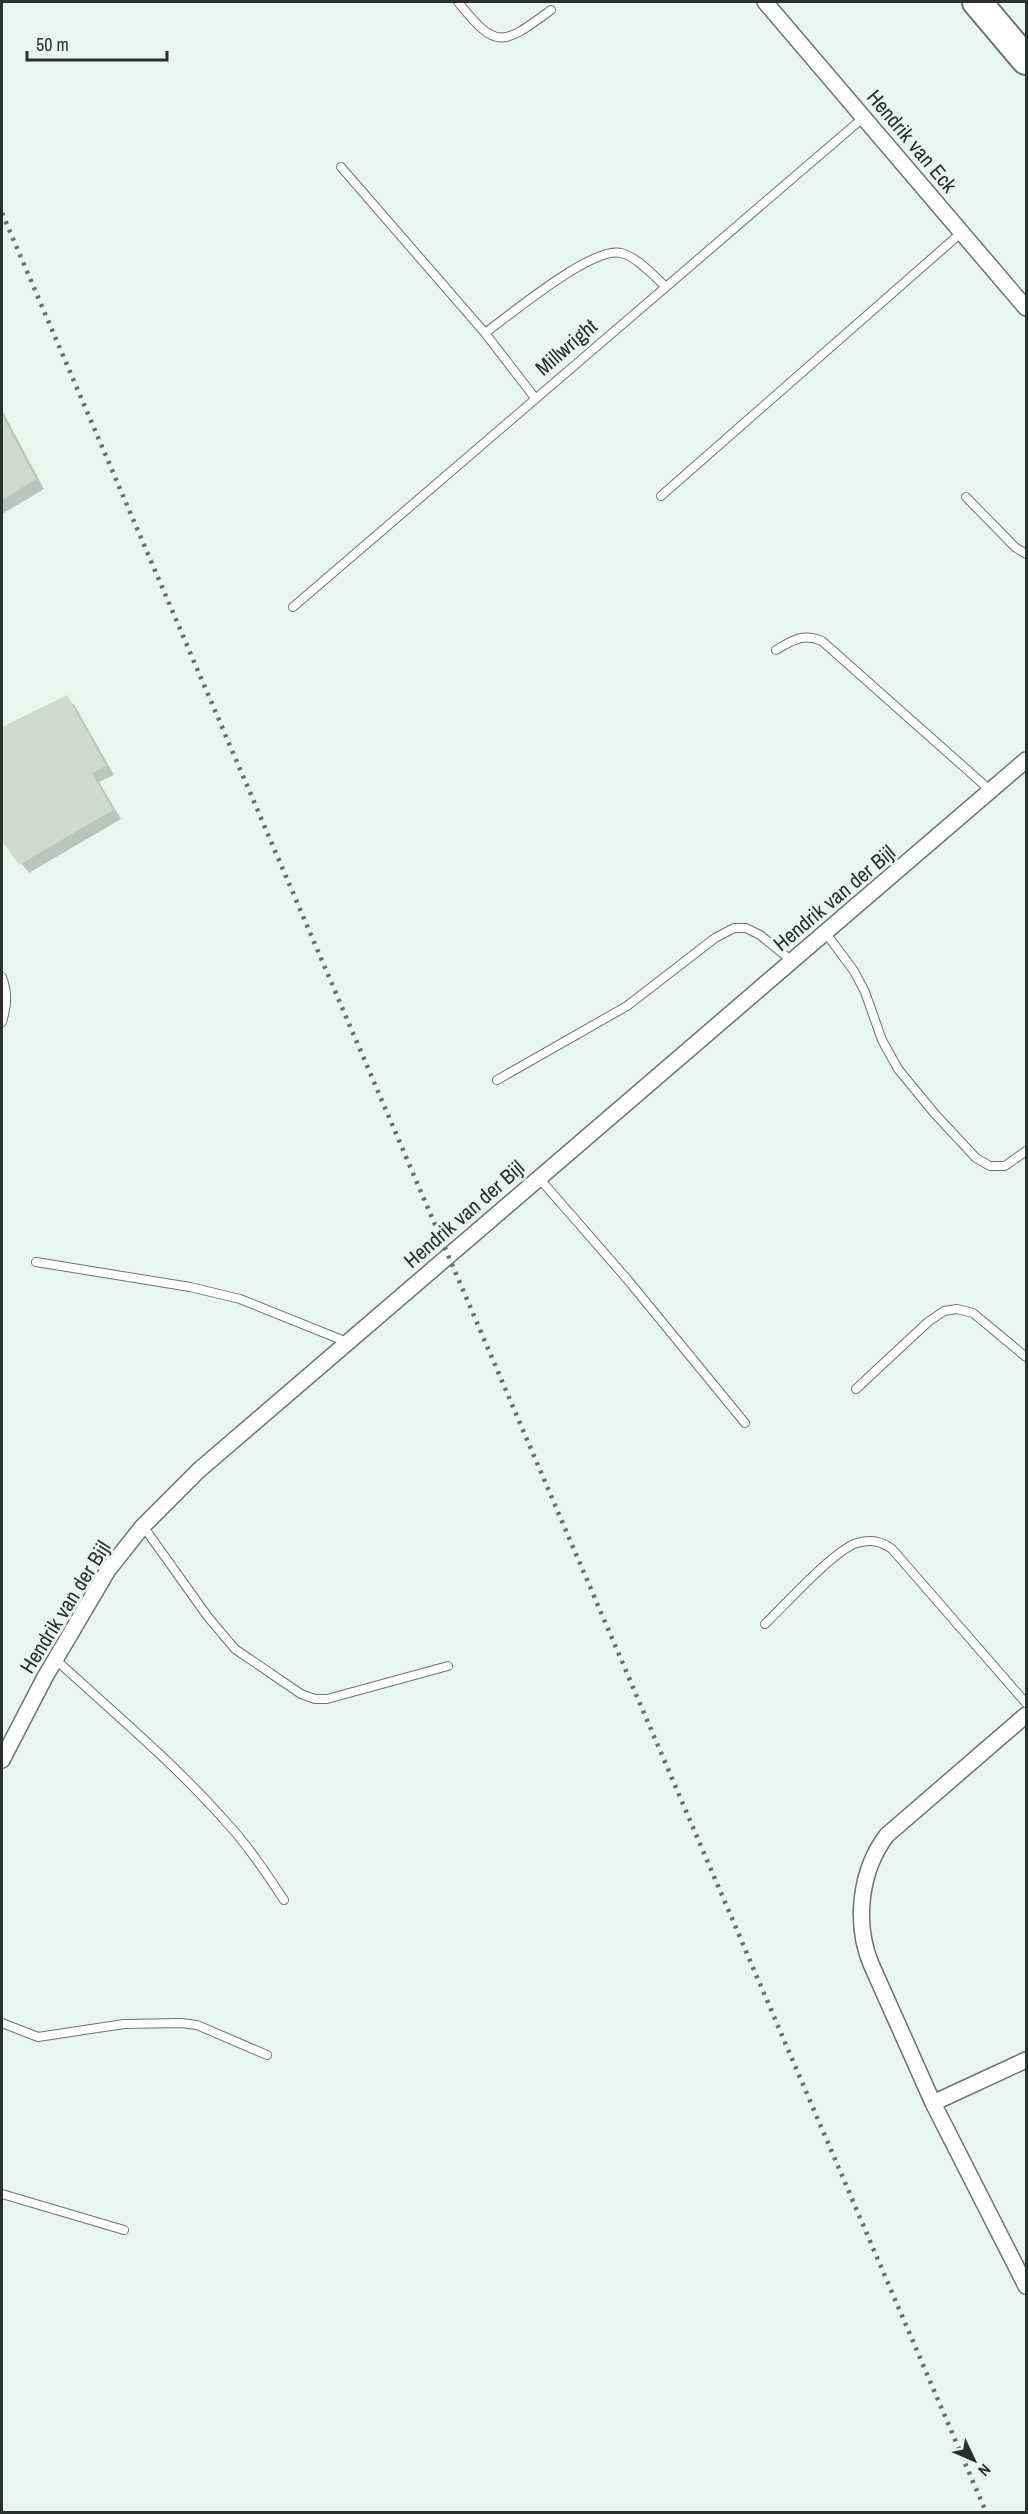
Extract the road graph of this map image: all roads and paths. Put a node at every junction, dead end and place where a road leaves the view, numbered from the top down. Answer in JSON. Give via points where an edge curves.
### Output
{"nodes":[{"id":1,"x":458,"y":2,"type":"edge"},
{"id":2,"x":765,"y":2,"type":"edge"},
{"id":3,"x":977,"y":2,"type":"edge"},
{"id":4,"x":551,"y":10,"type":"dead end"},
{"id":5,"x":1026,"y":60,"type":"edge"},
{"id":6,"x":864,"y":117,"type":"junction"},
{"id":7,"x":341,"y":167,"type":"dead end"},
{"id":8,"x":962,"y":232,"type":"junction"},
{"id":9,"x":665,"y":286,"type":"junction"},
{"id":10,"x":1026,"y":308,"type":"edge"},
{"id":11,"x":485,"y":333,"type":"junction"},
{"id":12,"x":535,"y":398,"type":"junction"},
{"id":13,"x":662,"y":496,"type":"dead end"},
{"id":14,"x":966,"y":497,"type":"dead end"},
{"id":15,"x":1026,"y":554,"type":"edge"},
{"id":16,"x":293,"y":607,"type":"dead end"},
{"id":17,"x":776,"y":650,"type":"dead end"},
{"id":18,"x":1026,"y":760,"type":"edge"},
{"id":19,"x":991,"y":791,"type":"junction"},
{"id":20,"x":825,"y":932,"type":"junction"},
{"id":21,"x":792,"y":961,"type":"junction"},
{"id":22,"x":2,"y":977,"type":"edge"},
{"id":23,"x":4,"y":992,"type":"edge"},
{"id":24,"x":2,"y":1022,"type":"edge"},
{"id":25,"x":497,"y":1080,"type":"dead end"},
{"id":26,"x":1026,"y":1151,"type":"edge"},
{"id":27,"x":539,"y":1178,"type":"junction"},
{"id":28,"x":36,"y":1262,"type":"dead end"},
{"id":29,"x":347,"y":1342,"type":"junction"},
{"id":30,"x":1026,"y":1357,"type":"edge"},
{"id":31,"x":856,"y":1389,"type":"dead end"},
{"id":32,"x":745,"y":1423,"type":"dead end"},
{"id":33,"x":143,"y":1526,"type":"junction"},
{"id":34,"x":765,"y":1624,"type":"dead end"},
{"id":35,"x":55,"y":1659,"type":"junction"},
{"id":36,"x":448,"y":1666,"type":"dead end"},
{"id":37,"x":1026,"y":1703,"type":"edge"},
{"id":38,"x":1026,"y":1715,"type":"edge"},
{"id":39,"x":2,"y":1760,"type":"edge"},
{"id":40,"x":284,"y":1900,"type":"dead end"},
{"id":41,"x":2,"y":2024,"type":"edge"},
{"id":42,"x":267,"y":2055,"type":"dead end"},
{"id":43,"x":1026,"y":2060,"type":"edge"},
{"id":44,"x":933,"y":2103,"type":"junction"},
{"id":45,"x":2,"y":2194,"type":"edge"},
{"id":46,"x":124,"y":2230,"type":"dead end"},
{"id":47,"x":1022,"y":2266,"type":"edge"},
{"id":48,"x":1026,"y":2286,"type":"edge"}],
"edges":[{"from":1,"to":4,"type":"lane","via":[[484,32],[495,38],[523,31]]},
{"from":2,"to":6,"type":"street","name":"Hendrik van Eck"},
{"from":3,"to":5,"type":"highway"},
{"from":6,"to":8,"type":"street","name":"Hendrik van Eck"},
{"from":6,"to":9,"type":"lane","name":"Millwright"},
{"from":7,"to":11,"type":"lane"},
{"from":8,"to":10,"type":"street","name":"Hendrik van Eck"},
{"from":8,"to":13,"type":"lane"},
{"from":9,"to":11,"type":"lane","via":[[621,253],[602,253]]},
{"from":9,"to":12,"type":"lane","name":"Millwright"},
{"from":11,"to":12,"type":"lane"},
{"from":12,"to":16,"type":"lane","name":"Millwright"},
{"from":14,"to":15,"type":"lane","via":[[1014,547]]},
{"from":17,"to":19,"type":"lane","via":[[797,637],[810,636],[822,641]]},
{"from":18,"to":19,"type":"street","name":"Hendrik van der Bijl"},
{"from":19,"to":20,"type":"street","name":"Hendrik van der Bijl"},
{"from":20,"to":21,"type":"street","name":"Hendrik van der Bijl"},
{"from":20,"to":26,"type":"lane","via":[[865,992],[882,1040],[898,1069],[935,1114],[976,1158],[990,1166],[1005,1166]]},
{"from":21,"to":25,"type":"lane","via":[[760,935],[746,928],[734,928],[715,938],[627,1006]]},
{"from":21,"to":27,"type":"street","name":"Hendrik van der Bijl"},
{"from":22,"to":23,"type":"lane"},
{"from":23,"to":24,"type":"lane"},
{"from":27,"to":29,"type":"street","name":"Hendrik van der Bijl"},
{"from":27,"to":32,"type":"lane"},
{"from":28,"to":29,"type":"lane","via":[[240,1299]]},
{"from":29,"to":33,"type":"street","name":"Hendrik van der Bijl","via":[[198,1471]]},
{"from":30,"to":31,"type":"lane","via":[[973,1312],[944,1311]]},
{"from":33,"to":35,"type":"street","name":"Hendrik van der Bijl","via":[[108,1570]]},
{"from":33,"to":36,"type":"lane","via":[[235,1649],[301,1694],[327,1699]]},
{"from":34,"to":37,"type":"lane","via":[[843,1550],[870,1540],[882,1542]]},
{"from":35,"to":39,"type":"street","name":"Hendrik van der Bijl"},
{"from":35,"to":40,"type":"lane","via":[[227,1822]]},
{"from":38,"to":44,"type":"street","via":[[887,1836],[863,1888],[866,1953]]},
{"from":41,"to":42,"type":"lane","via":[[38,2037],[124,2024],[181,2023],[197,2025]]},
{"from":43,"to":44,"type":"street"},
{"from":44,"to":47,"type":"street"},
{"from":45,"to":46,"type":"lane"},
{"from":47,"to":48,"type":"street"}]}
